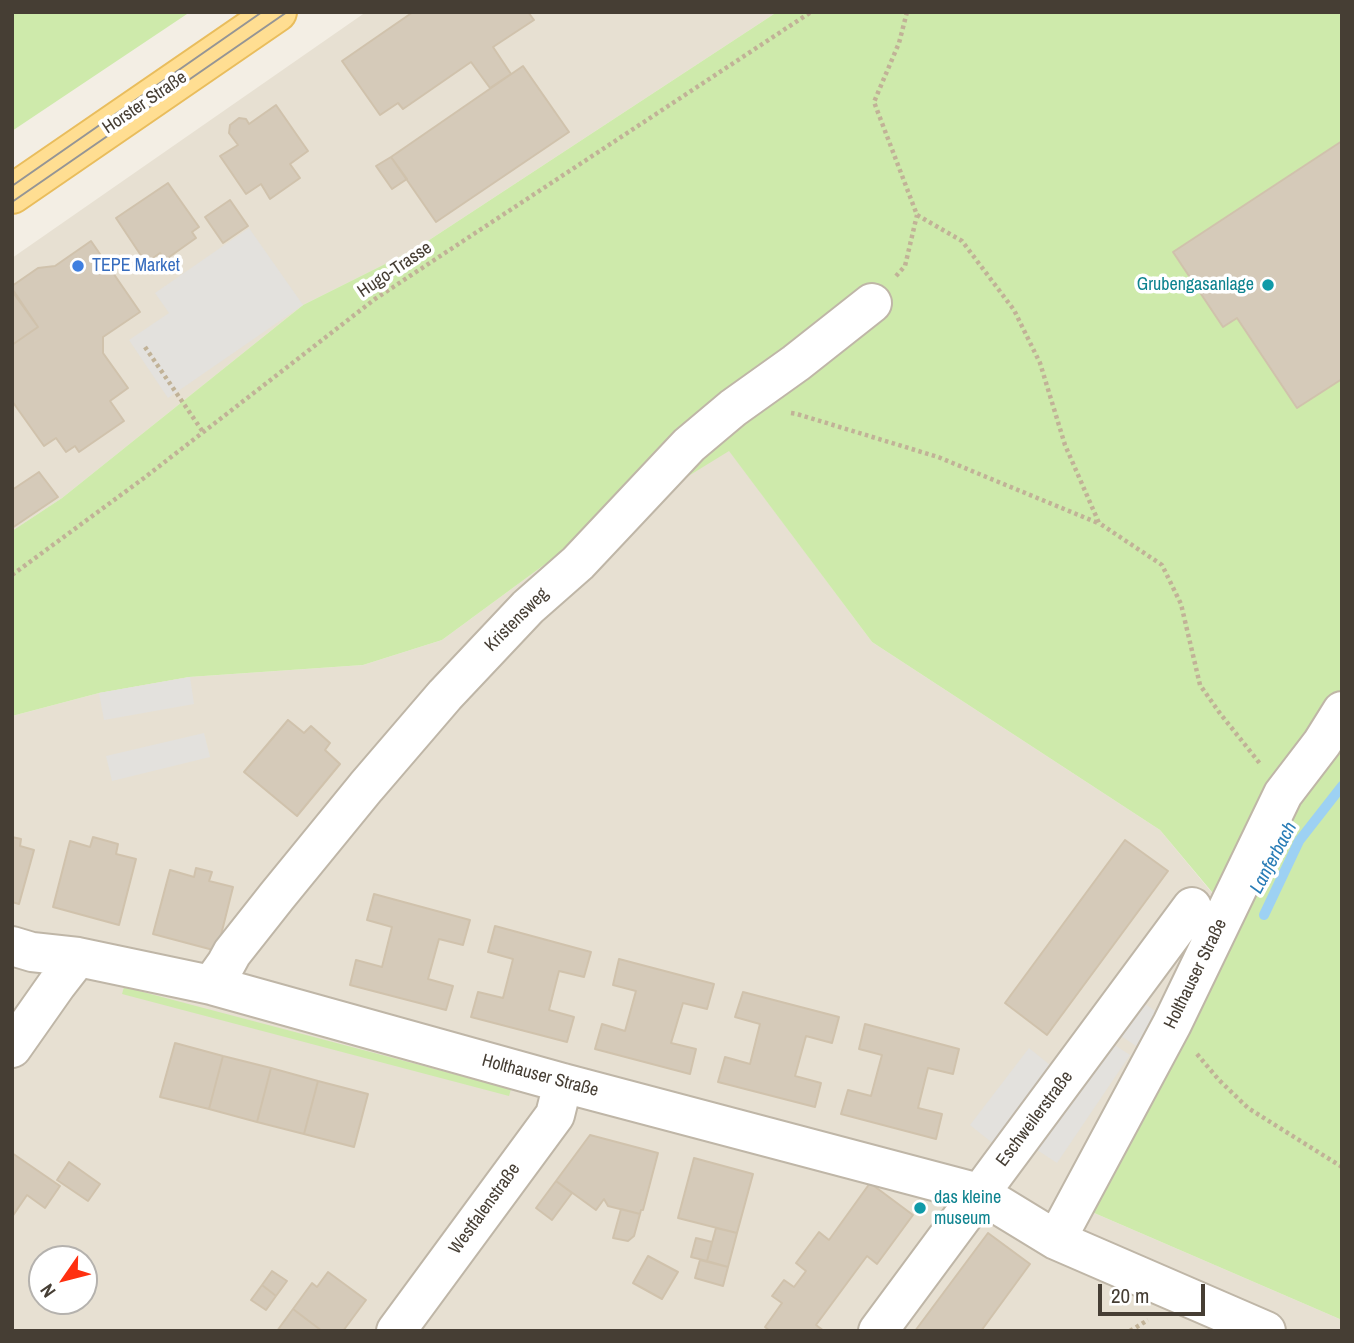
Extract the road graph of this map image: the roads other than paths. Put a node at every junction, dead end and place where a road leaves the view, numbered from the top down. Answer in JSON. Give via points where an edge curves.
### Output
{"nodes":[{"id":1,"x":277,"y":12,"type":"edge"},
{"id":2,"x":12,"y":194,"type":"edge"},
{"id":3,"x":872,"y":303,"type":"road end"},
{"id":4,"x":1342,"y":711,"type":"edge"},
{"id":5,"x":1334,"y":752,"type":"edge"},
{"id":6,"x":1192,"y":907,"type":"dead end"},
{"id":7,"x":12,"y":946,"type":"edge"},
{"id":8,"x":78,"y":957,"type":"junction"},
{"id":9,"x":211,"y":985,"type":"junction"},
{"id":10,"x":12,"y":1048,"type":"edge"},
{"id":11,"x":563,"y":1083,"type":"junction"},
{"id":12,"x":979,"y":1193,"type":"junction"},
{"id":13,"x":1056,"y":1240,"type":"junction"},
{"id":14,"x":396,"y":1331,"type":"edge"},
{"id":15,"x":878,"y":1331,"type":"edge"},
{"id":16,"x":1266,"y":1331,"type":"edge"}],
"edges":[{"from":1,"to":2,"type":"main road","name":"Horster Straße"},
{"from":3,"to":9,"type":"street","name":"Kristensweg","via":[[689,445],[578,563],[528,607],[366,787],[276,895]]},
{"from":4,"to":5,"type":"street","name":"Holthauser Straße"},
{"from":5,"to":13,"type":"street","name":"Holthauser Straße","via":[[1283,794],[1172,1024]]},
{"from":6,"to":12,"type":"street","name":"Eschweilerstraße"},
{"from":7,"to":8,"type":"street","name":"Holthauser Straße"},
{"from":8,"to":9,"type":"street","name":"Holthauser Straße"},
{"from":8,"to":10,"type":"street"},
{"from":9,"to":11,"type":"street","name":"Holthauser Straße"},
{"from":11,"to":12,"type":"street","name":"Holthauser Straße"},
{"from":11,"to":14,"type":"street","name":"Westfalenstraße","via":[[555,1115]]},
{"from":12,"to":13,"type":"street","name":"Holthauser Straße"},
{"from":12,"to":15,"type":"street","name":"Eschweilerstraße"},
{"from":13,"to":16,"type":"street","name":"Holthauser Straße"}]}
